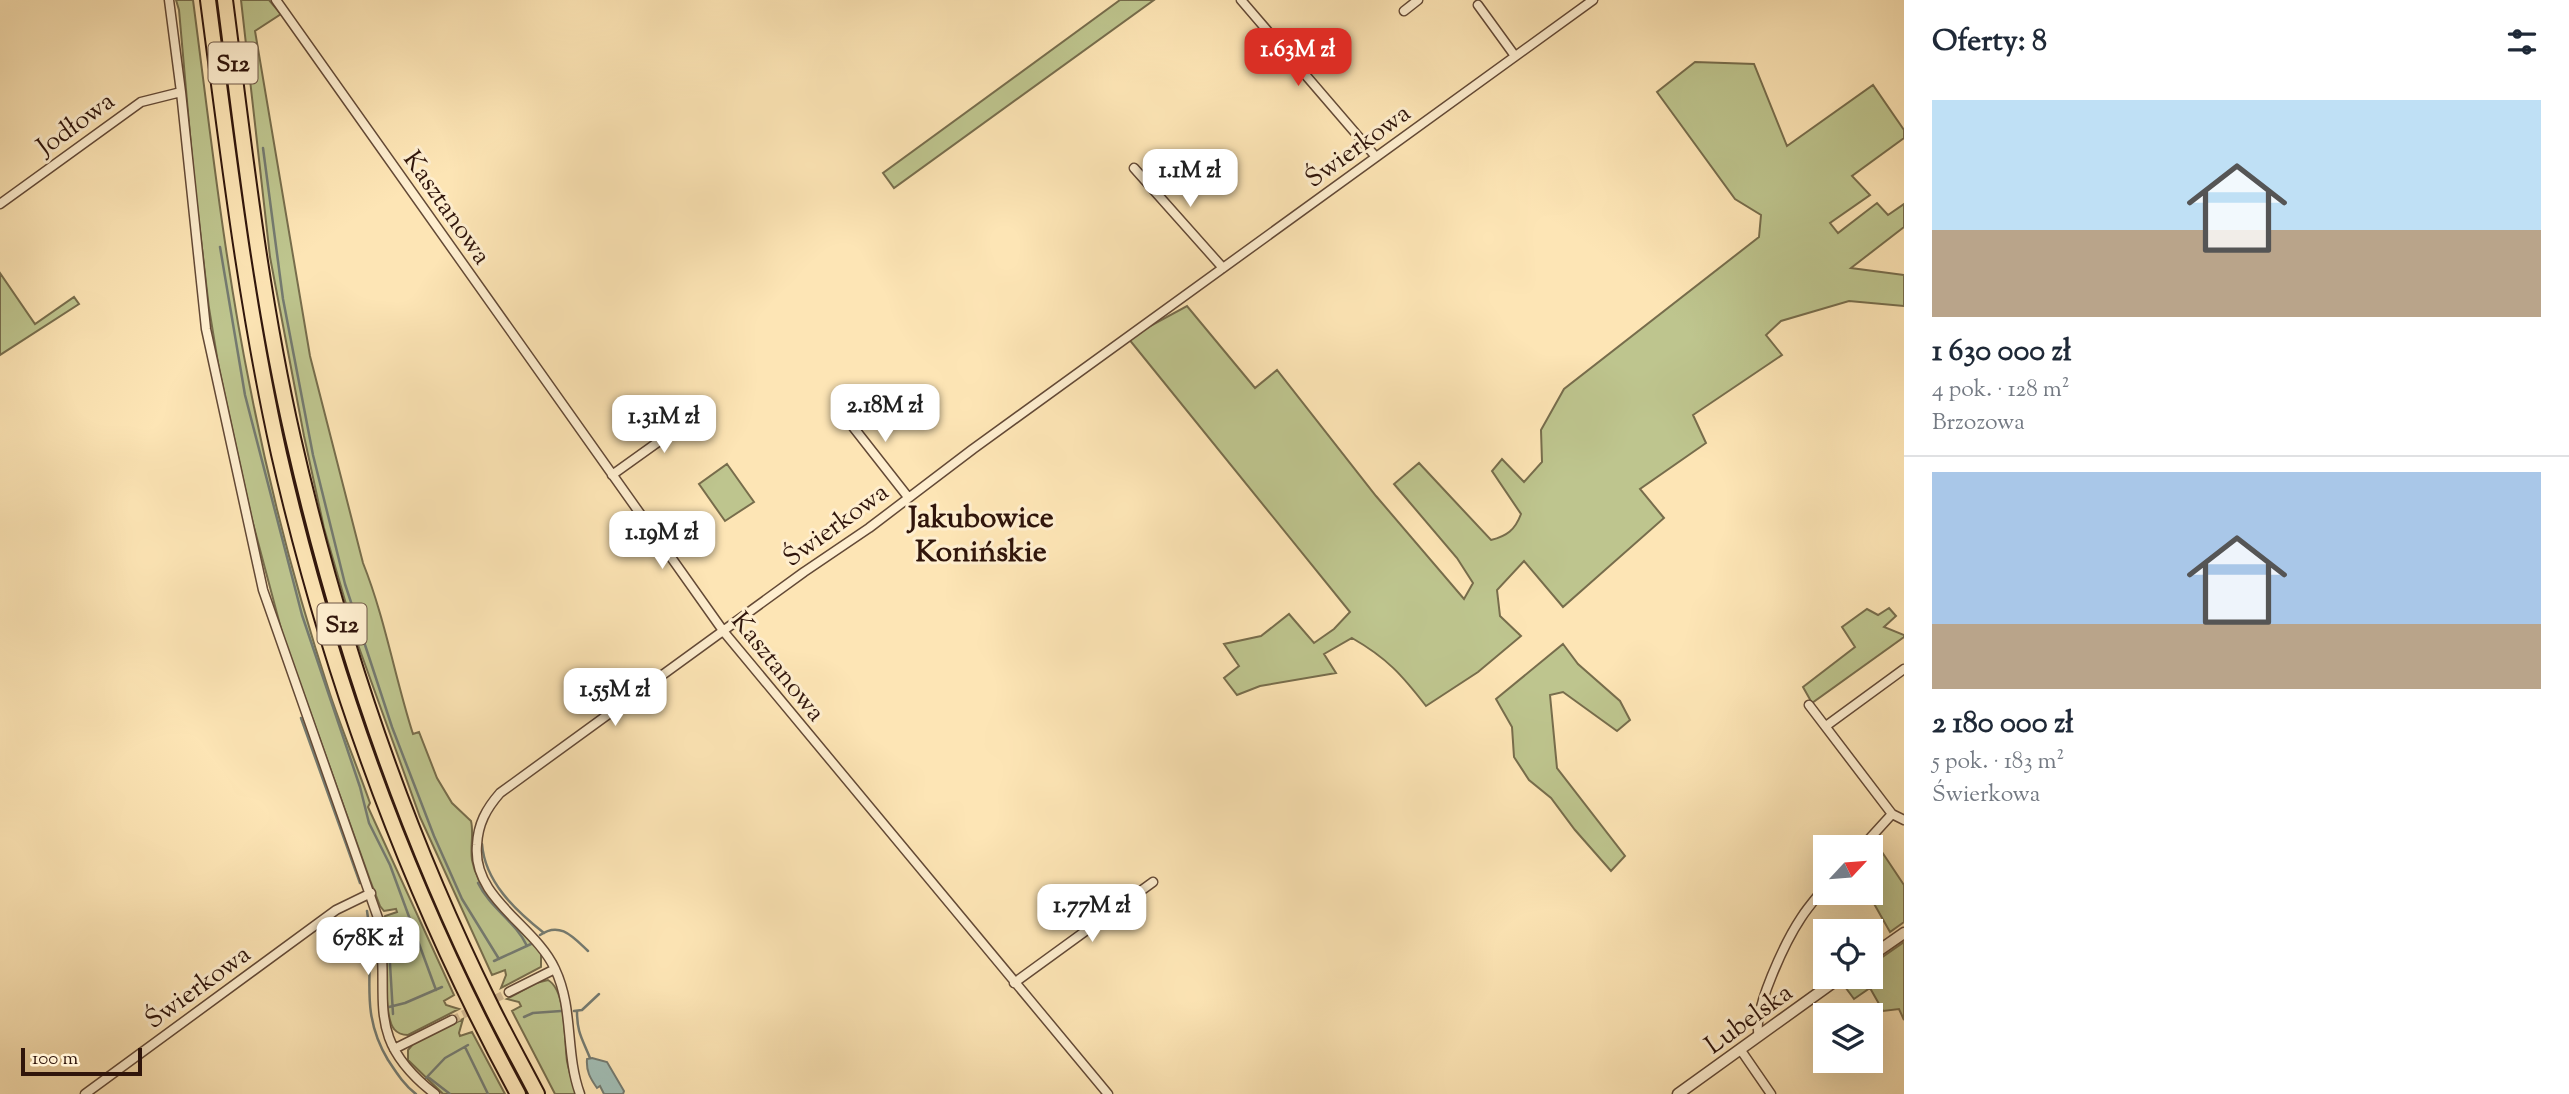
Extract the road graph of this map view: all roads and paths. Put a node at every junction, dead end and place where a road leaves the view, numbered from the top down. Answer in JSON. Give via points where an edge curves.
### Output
{"nodes":[{"id":1,"x":169,"y":0,"type":"edge"},
{"id":2,"x":208,"y":0,"type":"edge"},
{"id":3,"x":225,"y":0,"type":"edge"},
{"id":4,"x":1241,"y":0,"type":"edge"},
{"id":5,"x":1418,"y":0,"type":"edge"},
{"id":6,"x":1593,"y":0,"type":"edge"},
{"id":7,"x":277,"y":1,"type":"edge"},
{"id":8,"x":1478,"y":5,"type":"dead end"},
{"id":9,"x":1404,"y":10,"type":"dead end"},
{"id":10,"x":1515,"y":56,"type":"junction"},
{"id":11,"x":181,"y":92,"type":"junction"},
{"id":12,"x":1376,"y":158,"type":"junction"},
{"id":13,"x":1134,"y":168,"type":"dead end"},
{"id":14,"x":0,"y":204,"type":"edge"},
{"id":15,"x":1223,"y":268,"type":"junction"},
{"id":16,"x":839,"y":409,"type":"dead end"},
{"id":17,"x":700,"y":412,"type":"dead end"},
{"id":18,"x":612,"y":475,"type":"junction"},
{"id":19,"x":908,"y":497,"type":"junction"},
{"id":20,"x":723,"y":632,"type":"junction"},
{"id":21,"x":1904,"y":669,"type":"edge"},
{"id":22,"x":1809,"y":705,"type":"dead end"},
{"id":23,"x":1826,"y":726,"type":"junction"},
{"id":24,"x":1892,"y":814,"type":"junction"},
{"id":25,"x":1904,"y":820,"type":"edge"},
{"id":26,"x":1873,"y":835,"type":"edge"},
{"id":27,"x":1153,"y":882,"type":"dead end"},
{"id":28,"x":371,"y":893,"type":"junction"},
{"id":29,"x":1813,"y":902,"type":"edge"},
{"id":30,"x":1904,"y":933,"type":"edge"},
{"id":31,"x":1883,"y":948,"type":"edge"},
{"id":32,"x":555,"y":969,"type":"junction"},
{"id":33,"x":1014,"y":982,"type":"junction"},
{"id":34,"x":1824,"y":989,"type":"edge"},
{"id":35,"x":509,"y":992,"type":"tunnel mouth"},
{"id":36,"x":452,"y":1020,"type":"tunnel mouth"},
{"id":37,"x":1759,"y":1036,"type":"junction"},
{"id":38,"x":394,"y":1049,"type":"junction"},
{"id":39,"x":1740,"y":1049,"type":"junction"},
{"id":40,"x":85,"y":1094,"type":"edge"},
{"id":41,"x":435,"y":1094,"type":"edge"},
{"id":42,"x":518,"y":1094,"type":"edge"},
{"id":43,"x":537,"y":1094,"type":"edge"},
{"id":44,"x":580,"y":1094,"type":"edge"},
{"id":45,"x":1108,"y":1094,"type":"edge"},
{"id":46,"x":1678,"y":1094,"type":"edge"},
{"id":47,"x":1771,"y":1094,"type":"edge"}],
"edges":[{"from":1,"to":11,"type":"street"},
{"from":2,"to":42,"type":"highway","number":"S12","via":[[256,337],[282,465],[314,587],[367,753],[420,891]]},
{"from":3,"to":43,"type":"highway","number":"S12","via":[[275,352],[330,581],[373,719],[439,892],[488,1002]]},
{"from":4,"to":12,"type":"street"},
{"from":5,"to":9,"type":"street"},
{"from":6,"to":10,"type":"street","name":"Świerkowa"},
{"from":7,"to":18,"type":"street","name":"Kasztanowa"},
{"from":8,"to":10,"type":"street"},
{"from":10,"to":12,"type":"street","name":"Świerkowa"},
{"from":11,"to":14,"type":"street","name":"Jodłowa","via":[[141,102]]},
{"from":11,"to":28,"type":"street","via":[[206,329],[263,590]]},
{"from":12,"to":15,"type":"street","name":"Świerkowa"},
{"from":13,"to":15,"type":"street"},
{"from":15,"to":19,"type":"street","name":"Świerkowa"},
{"from":16,"to":19,"type":"street"},
{"from":17,"to":18,"type":"street"},
{"from":18,"to":20,"type":"street","name":"Kasztanowa"},
{"from":19,"to":20,"type":"street","name":"Świerkowa"},
{"from":20,"to":32,"type":"street","name":"Świerkowa","via":[[515,780],[489,806],[481,822],[476,855],[484,881],[542,947]]},
{"from":20,"to":33,"type":"street","name":"Kasztanowa"},
{"from":21,"to":23,"type":"street"},
{"from":22,"to":23,"type":"street"},
{"from":23,"to":24,"type":"street"},
{"from":24,"to":25,"type":"street"},
{"from":24,"to":26,"type":"street"},
{"from":27,"to":33,"type":"street"},
{"from":28,"to":38,"type":"street","via":[[382,939],[383,1016]]},
{"from":28,"to":40,"type":"street","name":"Świerkowa","via":[[336,910]]},
{"from":29,"to":37,"type":"street","via":[[1777,966],[1758,1014]]},
{"from":30,"to":31,"type":"street"},
{"from":32,"to":35,"type":"street"},
{"from":32,"to":44,"type":"street","via":[[566,999],[571,1062]]},
{"from":33,"to":45,"type":"street","name":"Kasztanowa"},
{"from":34,"to":37,"type":"street","name":"Lubelska"},
{"from":36,"to":38,"type":"street"},
{"from":37,"to":39,"type":"street","name":"Lubelska"},
{"from":38,"to":41,"type":"street","via":[[410,1072]]},
{"from":39,"to":46,"type":"street","name":"Lubelska"},
{"from":39,"to":47,"type":"street"}]}
